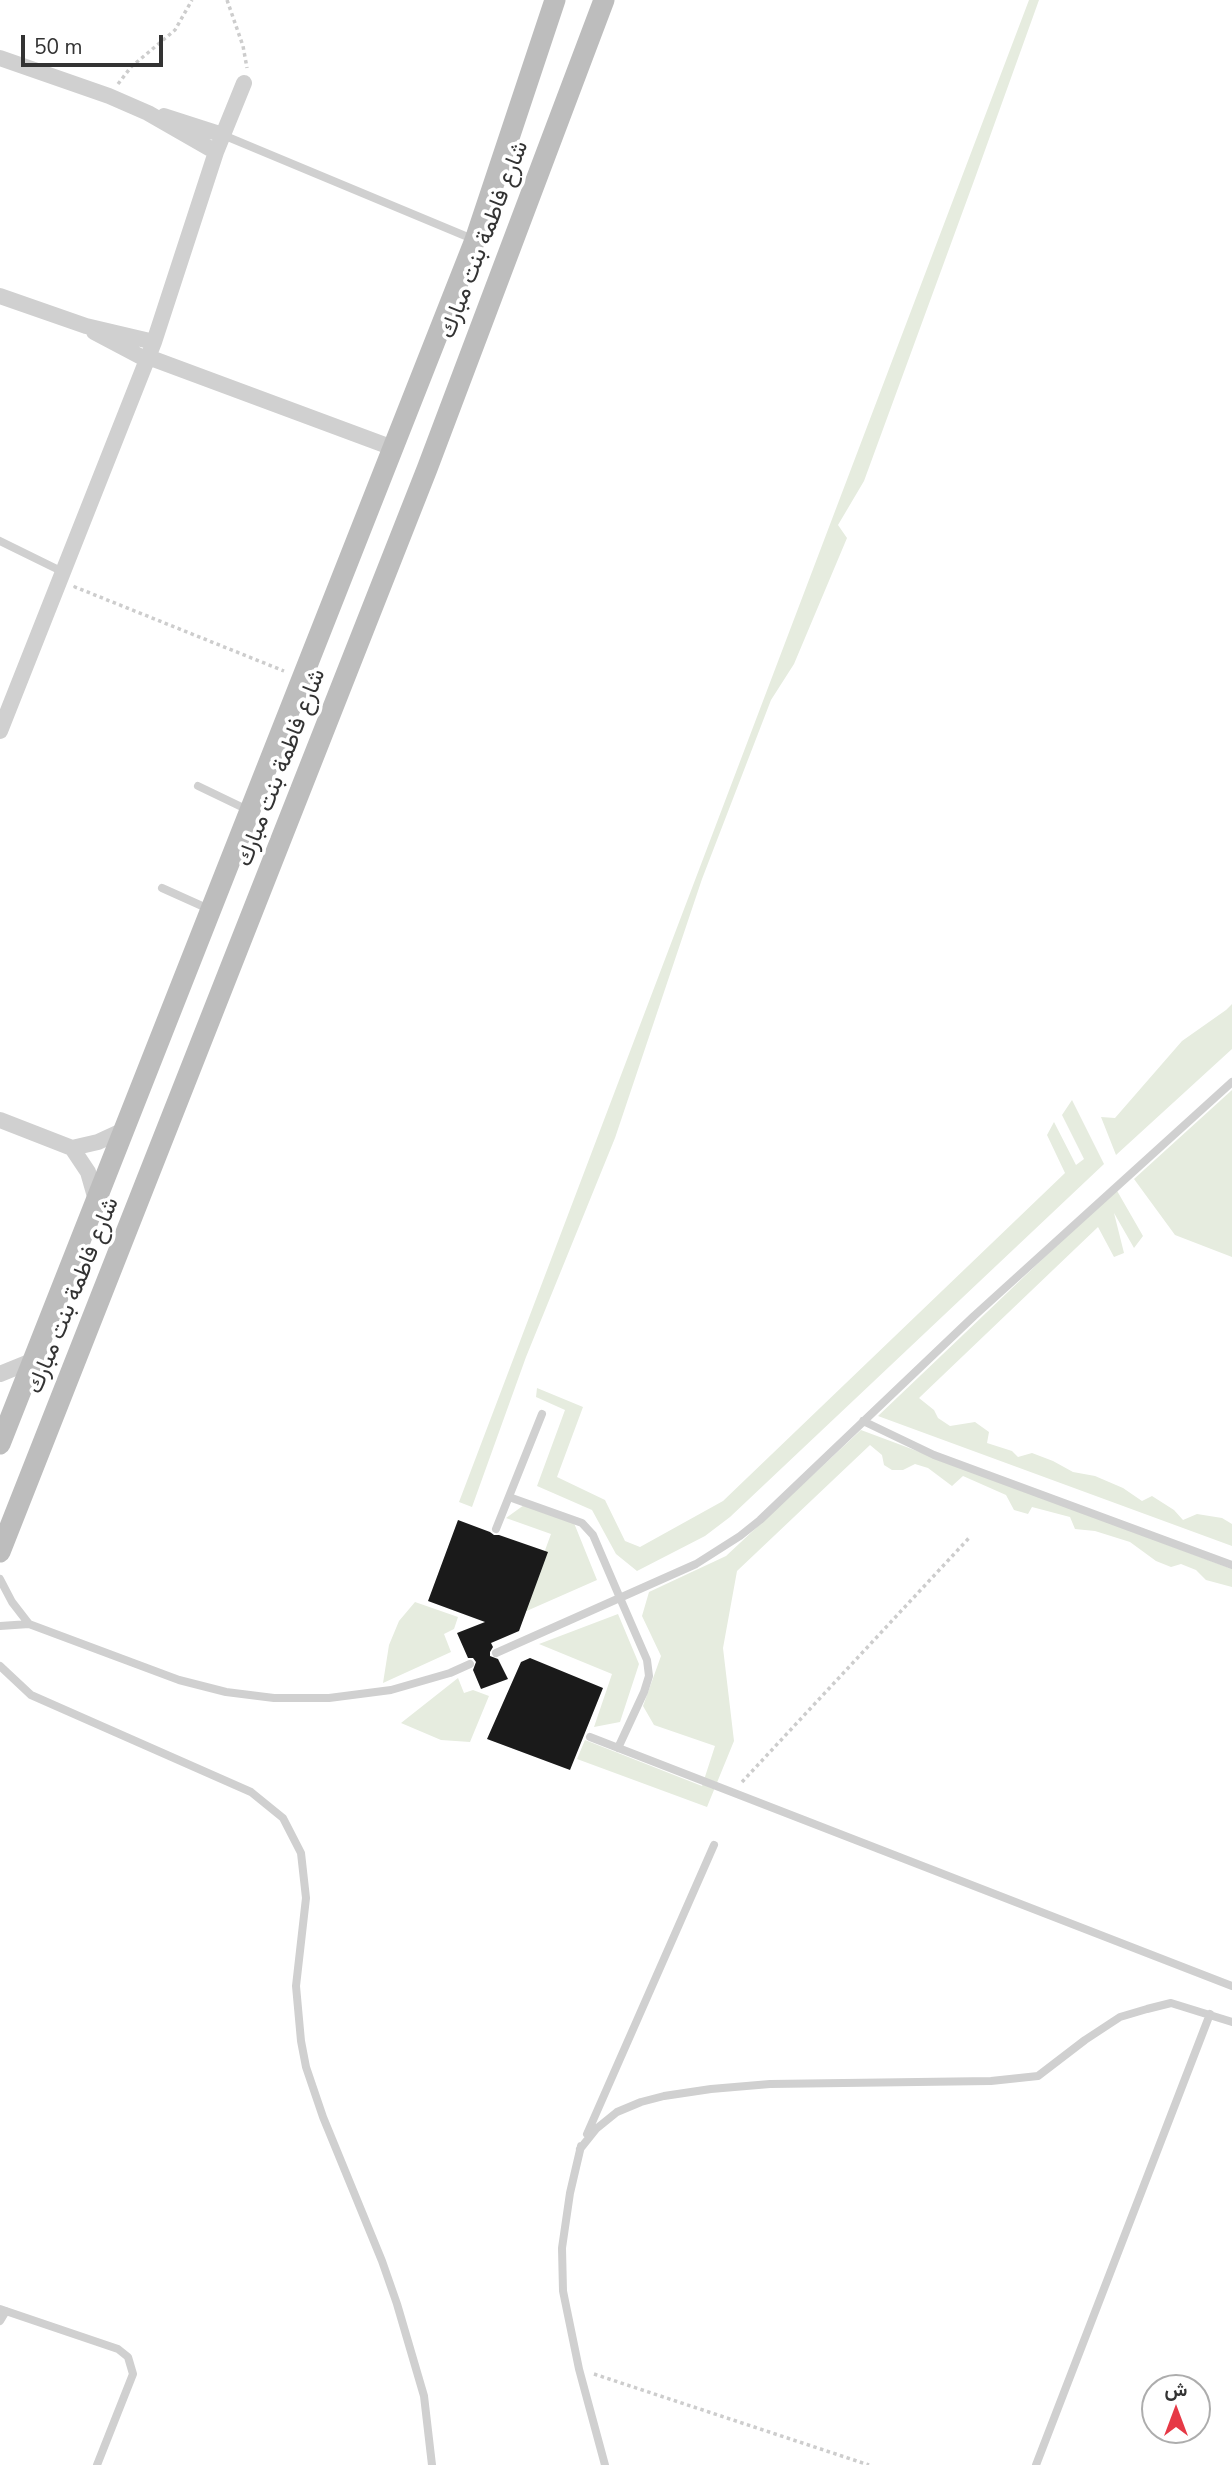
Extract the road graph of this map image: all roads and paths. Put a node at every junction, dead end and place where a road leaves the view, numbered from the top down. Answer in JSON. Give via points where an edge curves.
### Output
{"nodes":[{"id":1,"x":192,"y":0,"type":"edge"},
{"id":2,"x":228,"y":0,"type":"edge"},
{"id":3,"x":555,"y":0,"type":"edge"},
{"id":4,"x":604,"y":0,"type":"edge"},
{"id":5,"x":0,"y":58,"type":"edge"},
{"id":6,"x":244,"y":83,"type":"joint"},
{"id":7,"x":109,"y":96,"type":"junction"},
{"id":8,"x":148,"y":113,"type":"junction"},
{"id":9,"x":223,"y":135,"type":"junction"},
{"id":10,"x":216,"y":152,"type":"junction"},
{"id":11,"x":475,"y":240,"type":"junction"},
{"id":12,"x":0,"y":296,"type":"edge"},
{"id":13,"x":150,"y":353,"type":"junction"},
{"id":14,"x":393,"y":448,"type":"junction"},
{"id":15,"x":0,"y":541,"type":"edge"},
{"id":16,"x":63,"y":572,"type":"junction"},
{"id":17,"x":302,"y":678,"type":"junction"},
{"id":18,"x":0,"y":731,"type":"edge"},
{"id":19,"x":198,"y":786,"type":"dead end"},
{"id":20,"x":250,"y":811,"type":"junction"},
{"id":21,"x":162,"y":888,"type":"dead end"},
{"id":22,"x":211,"y":910,"type":"junction"},
{"id":23,"x":1232,"y":1082,"type":"edge"},
{"id":24,"x":0,"y":1120,"type":"edge"},
{"id":25,"x":124,"y":1130,"type":"junction"},
{"id":26,"x":72,"y":1148,"type":"junction"},
{"id":27,"x":96,"y":1200,"type":"junction"},
{"id":28,"x":32,"y":1361,"type":"junction"},
{"id":29,"x":0,"y":1374,"type":"edge"},
{"id":30,"x":4,"y":1414,"type":"edge"},
{"id":31,"x":542,"y":1414,"type":"dead end"},
{"id":32,"x":863,"y":1421,"type":"junction"},
{"id":33,"x":0,"y":1444,"type":"edge"},
{"id":34,"x":509,"y":1497,"type":"junction"},
{"id":35,"x":496,"y":1529,"type":"dead end"},
{"id":36,"x":969,"y":1538,"type":"dead end"},
{"id":37,"x":0,"y":1552,"type":"edge"},
{"id":38,"x":1232,"y":1565,"type":"edge"},
{"id":39,"x":0,"y":1579,"type":"edge"},
{"id":40,"x":620,"y":1598,"type":"junction"},
{"id":41,"x":29,"y":1624,"type":"junction"},
{"id":42,"x":0,"y":1626,"type":"edge"},
{"id":43,"x":496,"y":1653,"type":"dead end"},
{"id":44,"x":470,"y":1664,"type":"dead end"},
{"id":45,"x":0,"y":1665,"type":"edge"},
{"id":46,"x":590,"y":1737,"type":"dead end"},
{"id":47,"x":618,"y":1748,"type":"junction"},
{"id":48,"x":733,"y":1791,"type":"junction"},
{"id":49,"x":714,"y":1845,"type":"dead end"},
{"id":50,"x":1232,"y":1986,"type":"edge"},
{"id":51,"x":1210,"y":2014,"type":"junction"},
{"id":52,"x":1232,"y":2022,"type":"edge"},
{"id":53,"x":580,"y":2149,"type":"junction"},
{"id":54,"x":3,"y":2310,"type":"edge"},
{"id":55,"x":0,"y":2321,"type":"edge"},
{"id":56,"x":579,"y":2369,"type":"junction"},
{"id":57,"x":97,"y":2465,"type":"edge"},
{"id":58,"x":432,"y":2465,"type":"edge"},
{"id":59,"x":605,"y":2465,"type":"edge"},
{"id":60,"x":869,"y":2465,"type":"edge"},
{"id":61,"x":1036,"y":2465,"type":"edge"}],
"edges":[{"from":1,"to":7,"type":"path","via":[[175,30],[131,67]]},
{"from":2,"to":6,"type":"path","via":[[246,58]]},
{"from":3,"to":11,"type":"street","name":"شارع فاطمة بنت مبارك"},
{"from":4,"to":37,"type":"street","name":"شارع فاطمة بنت مبارك","via":[[427,469]]},
{"from":5,"to":7,"type":"street"},
{"from":6,"to":9,"type":"street"},
{"from":7,"to":8,"type":"street"},
{"from":8,"to":9,"type":"street"},
{"from":8,"to":10,"type":"street"},
{"from":9,"to":10,"type":"street"},
{"from":9,"to":11,"type":"lane"},
{"from":10,"to":13,"type":"street"},
{"from":11,"to":14,"type":"street","name":"شارع فاطمة بنت مبارك"},
{"from":12,"to":13,"type":"street","via":[[108,330]]},
{"from":13,"to":14,"type":"street"},
{"from":13,"to":16,"type":"street"},
{"from":14,"to":17,"type":"street","name":"شارع فاطمة بنت مبارك"},
{"from":15,"to":16,"type":"lane"},
{"from":16,"to":17,"type":"path","via":[[79,578],[75,587]]},
{"from":16,"to":18,"type":"street"},
{"from":17,"to":20,"type":"street","name":"شارع فاطمة بنت مبارك"},
{"from":19,"to":20,"type":"lane"},
{"from":20,"to":22,"type":"street","name":"شارع فاطمة بنت مبارك"},
{"from":21,"to":22,"type":"lane"},
{"from":22,"to":25,"type":"street","name":"شارع فاطمة بنت مبارك"},
{"from":23,"to":32,"type":"lane"},
{"from":24,"to":26,"type":"street"},
{"from":25,"to":26,"type":"street"},
{"from":25,"to":27,"type":"street","name":"شارع فاطمة بنت مبارك"},
{"from":26,"to":27,"type":"street","via":[[88,1172]]},
{"from":27,"to":28,"type":"street","name":"شارع فاطمة بنت مبارك"},
{"from":28,"to":29,"type":"street"},
{"from":28,"to":30,"type":"street","name":"شارع فاطمة بنت مبارك"},
{"from":30,"to":33,"type":"street","name":"شارع فاطمة بنت مبارك"},
{"from":31,"to":34,"type":"lane"},
{"from":32,"to":38,"type":"lane","via":[[934,1455]]},
{"from":32,"to":40,"type":"lane","via":[[740,1536],[696,1564]]},
{"from":34,"to":35,"type":"lane"},
{"from":34,"to":40,"type":"lane","via":[[582,1522],[593,1535]]},
{"from":36,"to":48,"type":"path"},
{"from":39,"to":41,"type":"lane"},
{"from":40,"to":43,"type":"lane"},
{"from":40,"to":47,"type":"lane","via":[[647,1660],[649,1676]]},
{"from":41,"to":42,"type":"lane"},
{"from":41,"to":44,"type":"lane","via":[[179,1680],[274,1698],[370,1693],[421,1682]]},
{"from":45,"to":58,"type":"lane","via":[[31,1695],[251,1792],[283,1818],[301,1853],[306,1898],[296,1986],[306,2067],[397,2304],[424,2396]]},
{"from":46,"to":47,"type":"lane"},
{"from":47,"to":48,"type":"lane"},
{"from":48,"to":50,"type":"lane"},
{"from":49,"to":53,"type":"lane"},
{"from":51,"to":52,"type":"lane"},
{"from":51,"to":53,"type":"lane","via":[[1171,2003],[1120,2017],[1038,2076],[992,2081],[770,2084],[664,2096],[617,2112]]},
{"from":51,"to":61,"type":"lane"},
{"from":53,"to":56,"type":"lane","via":[[562,2269]]},
{"from":54,"to":55,"type":"lane"},
{"from":54,"to":57,"type":"lane","via":[[117,2349],[131,2362],[133,2374]]},
{"from":56,"to":59,"type":"lane"},
{"from":56,"to":60,"type":"path"}]}
